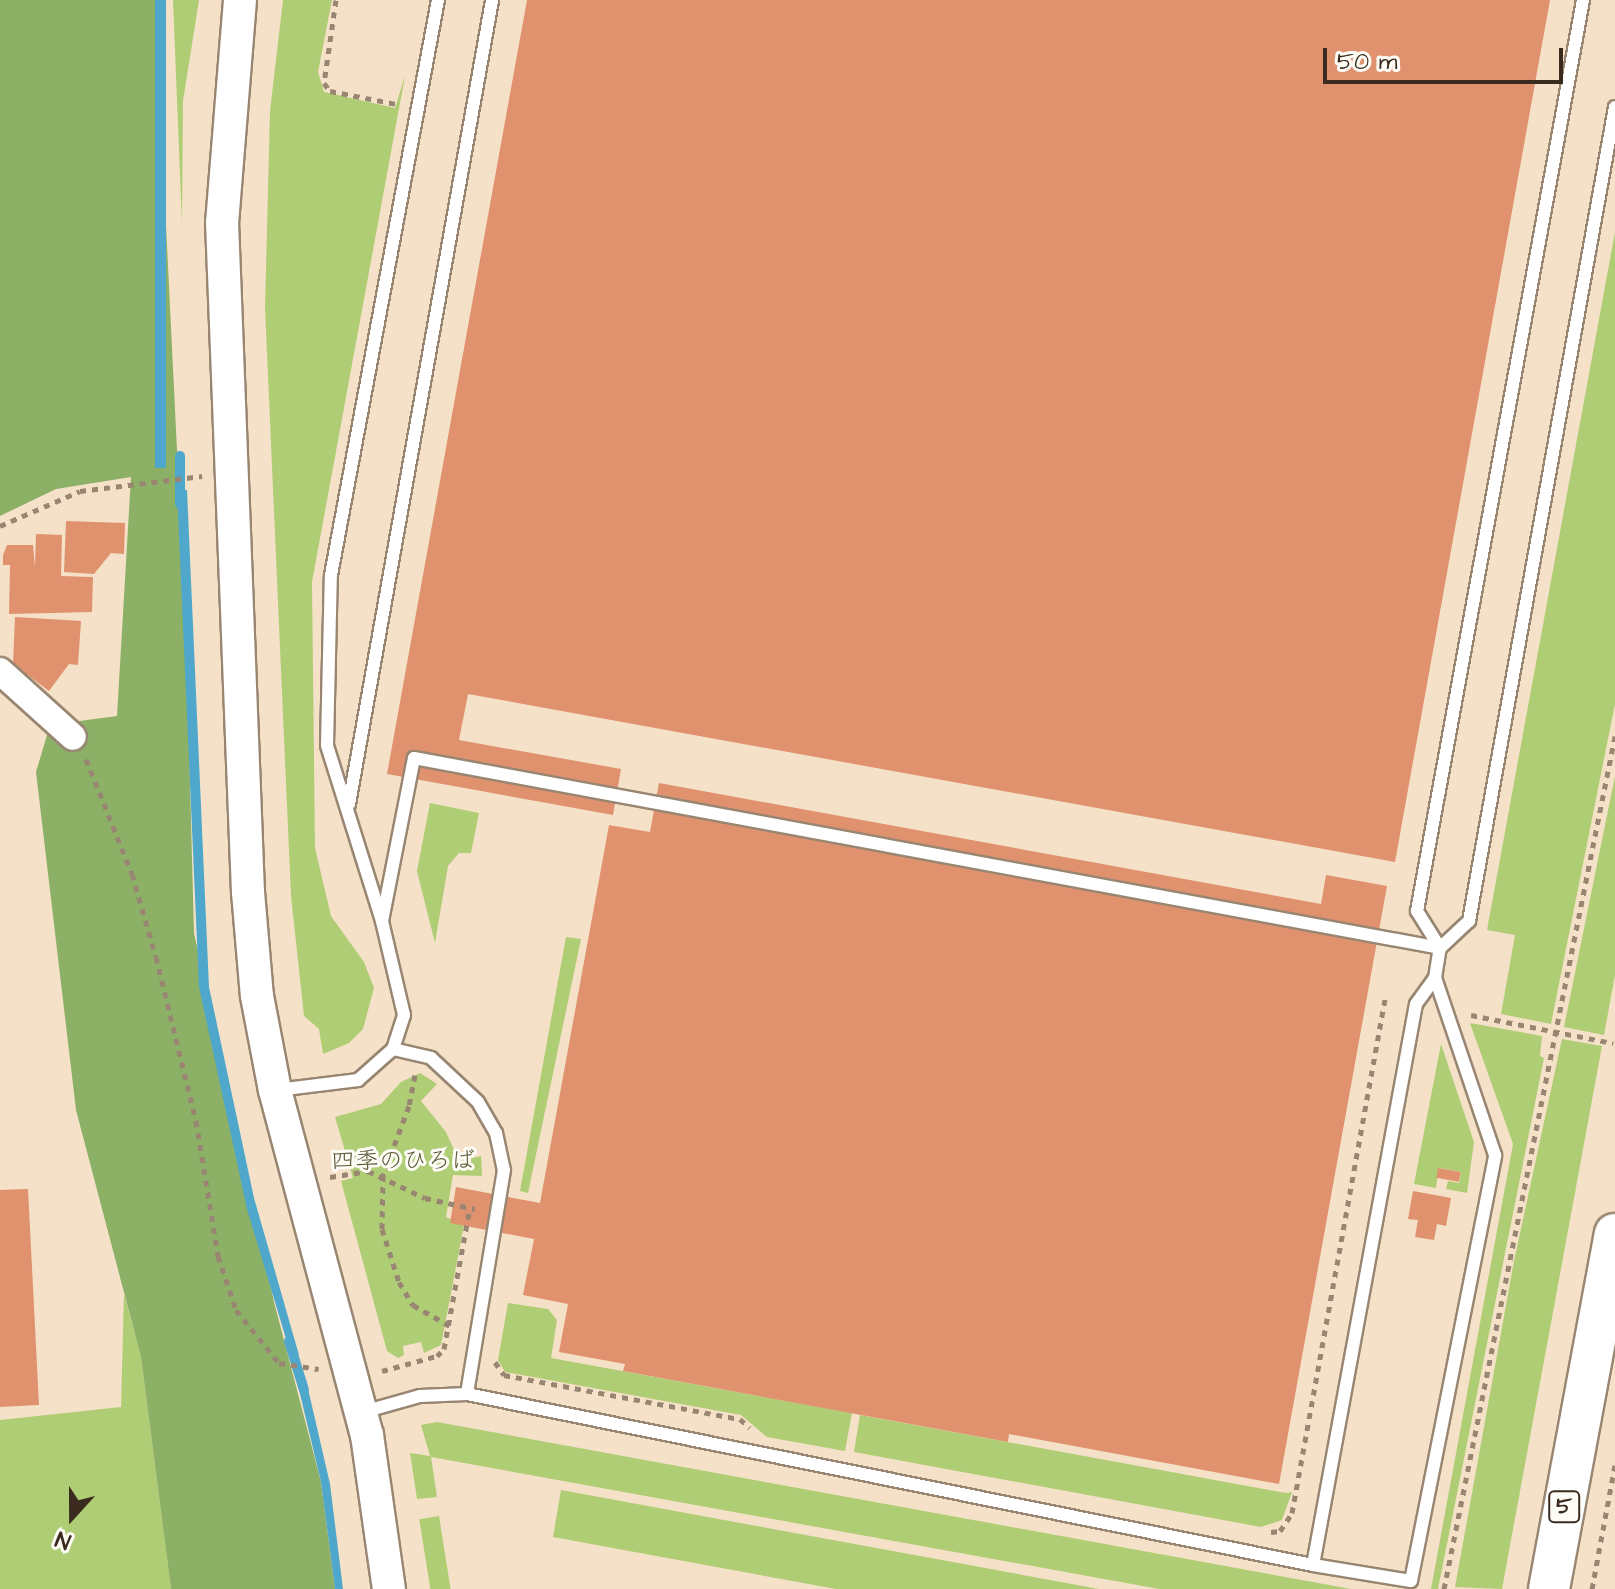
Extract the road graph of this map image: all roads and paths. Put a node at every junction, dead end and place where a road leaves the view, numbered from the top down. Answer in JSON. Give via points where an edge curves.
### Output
{"nodes":[{"id":1,"x":240,"y":0,"type":"edge"},
{"id":2,"x":336,"y":0,"type":"edge"},
{"id":3,"x":438,"y":0,"type":"edge"},
{"id":4,"x":492,"y":0,"type":"edge"},
{"id":5,"x":1583,"y":0,"type":"edge"},
{"id":6,"x":396,"y":104,"type":"dead end"},
{"id":7,"x":1615,"y":113,"type":"edge"},
{"id":8,"x":201,"y":476,"type":"dead end"},
{"id":9,"x":0,"y":526,"type":"edge"},
{"id":10,"x":0,"y":671,"type":"edge"},
{"id":11,"x":1615,"y":736,"type":"edge"},
{"id":12,"x":73,"y":737,"type":"joint"},
{"id":13,"x":348,"y":808,"type":"junction"},
{"id":14,"x":382,"y":921,"type":"junction"},
{"id":15,"x":1440,"y":948,"type":"junction"},
{"id":16,"x":1435,"y":978,"type":"junction"},
{"id":17,"x":1385,"y":999,"type":"dead end"},
{"id":18,"x":1471,"y":1015,"type":"dead end"},
{"id":19,"x":1556,"y":1032,"type":"junction"},
{"id":20,"x":1613,"y":1043,"type":"dead end"},
{"id":21,"x":393,"y":1049,"type":"junction"},
{"id":22,"x":418,"y":1054,"type":"junction"},
{"id":23,"x":275,"y":1090,"type":"junction"},
{"id":24,"x":383,"y":1175,"type":"junction"},
{"id":25,"x":329,"y":1178,"type":"dead end"},
{"id":26,"x":470,"y":1208,"type":"junction"},
{"id":27,"x":498,"y":1213,"type":"junction"},
{"id":28,"x":1615,"y":1234,"type":"edge"},
{"id":29,"x":450,"y":1326,"type":"junction"},
{"id":30,"x":496,"y":1348,"type":"dead end"},
{"id":31,"x":310,"y":1368,"type":"dead end"},
{"id":32,"x":381,"y":1372,"type":"dead end"},
{"id":33,"x":467,"y":1394,"type":"junction"},
{"id":34,"x":360,"y":1413,"type":"junction"},
{"id":35,"x":758,"y":1434,"type":"dead end"},
{"id":36,"x":1615,"y":1465,"type":"edge"},
{"id":37,"x":1253,"y":1529,"type":"dead end"},
{"id":38,"x":1313,"y":1565,"type":"junction"},
{"id":39,"x":389,"y":1589,"type":"edge"},
{"id":40,"x":1444,"y":1589,"type":"edge"},
{"id":41,"x":1549,"y":1589,"type":"edge"},
{"id":42,"x":1592,"y":1589,"type":"edge"}],
"edges":[{"from":1,"to":23,"type":"street","via":[[222,222],[248,892],[257,996]]},
{"from":2,"to":6,"type":"path","via":[[324,83],[330,91]]},
{"from":3,"to":13,"type":"lane","via":[[331,575],[327,745]]},
{"from":4,"to":13,"type":"lane"},
{"from":5,"to":15,"type":"lane","via":[[1417,911]]},
{"from":7,"to":15,"type":"lane","via":[[1469,921]]},
{"from":8,"to":9,"type":"path","via":[[80,491]]},
{"from":10,"to":12,"type":"street"},
{"from":11,"to":19,"type":"path"},
{"from":12,"to":31,"type":"path","via":[[98,779],[156,957],[196,1121],[218,1256],[236,1310],[279,1363]]},
{"from":13,"to":14,"type":"lane"},
{"from":14,"to":15,"type":"lane","via":[[414,758]]},
{"from":14,"to":21,"type":"lane","via":[[404,1015]]},
{"from":15,"to":16,"type":"lane"},
{"from":16,"to":38,"type":"lane","via":[[1416,1004]]},
{"from":16,"to":38,"type":"lane","via":[[1495,1155],[1411,1581]]},
{"from":17,"to":37,"type":"path","via":[[1292,1513],[1280,1531]]},
{"from":18,"to":19,"type":"path"},
{"from":19,"to":20,"type":"path"},
{"from":19,"to":40,"type":"path"},
{"from":21,"to":22,"type":"lane"},
{"from":21,"to":23,"type":"lane","via":[[358,1080]]},
{"from":22,"to":24,"type":"path","via":[[409,1106]]},
{"from":22,"to":27,"type":"lane","via":[[431,1058],[460,1083],[496,1133],[504,1170]]},
{"from":23,"to":34,"type":"street"},
{"from":24,"to":25,"type":"path","via":[[355,1172]]},
{"from":24,"to":26,"type":"path","via":[[425,1198]]},
{"from":24,"to":29,"type":"path","via":[[382,1229],[399,1282],[413,1305]]},
{"from":26,"to":27,"type":"path"},
{"from":26,"to":29,"type":"path"},
{"from":27,"to":33,"type":"lane"},
{"from":28,"to":41,"type":"main road","number":"5"},
{"from":29,"to":32,"type":"path","via":[[437,1356]]},
{"from":30,"to":35,"type":"path","via":[[494,1360],[504,1375],[740,1419]]},
{"from":33,"to":34,"type":"lane","via":[[420,1396]]},
{"from":33,"to":38,"type":"lane"},
{"from":34,"to":39,"type":"street"},
{"from":36,"to":42,"type":"path"}]}
